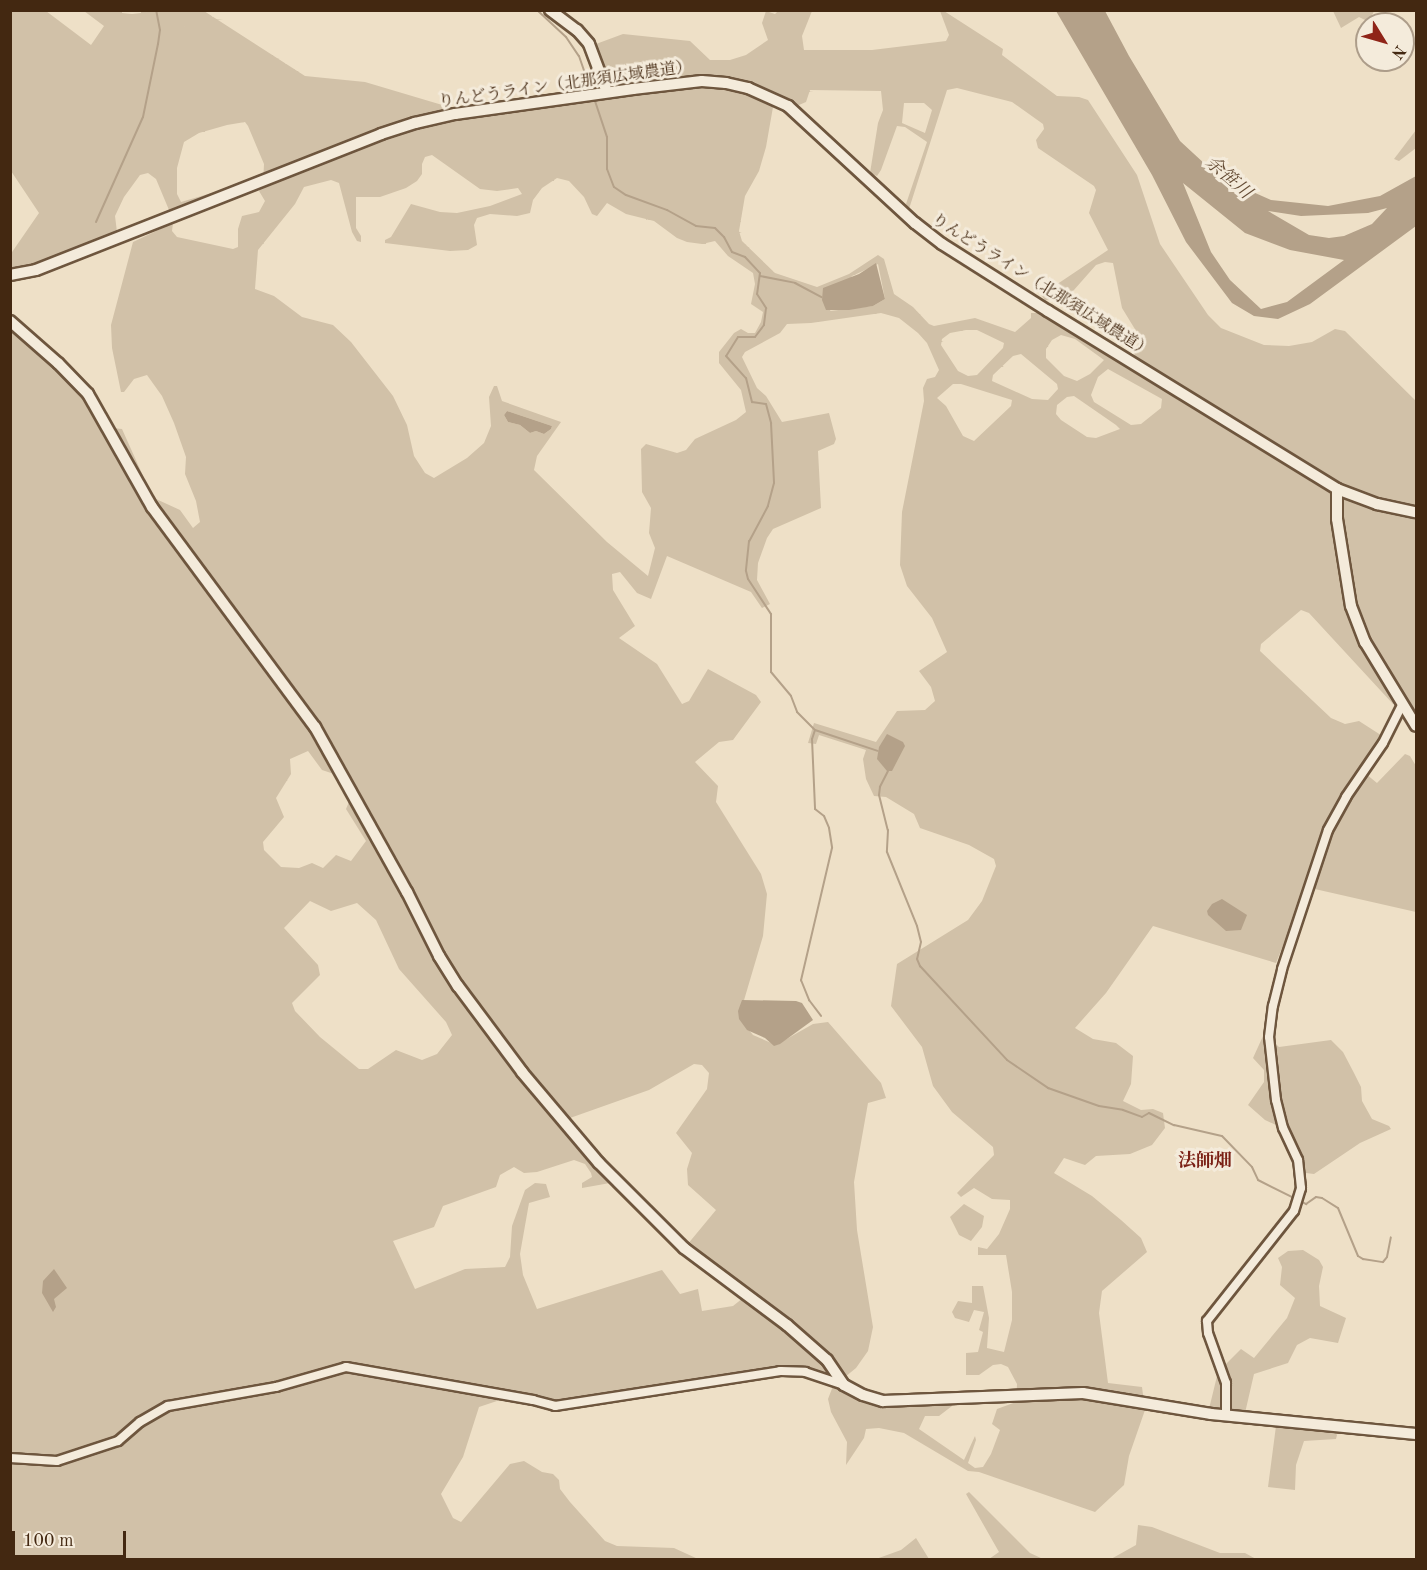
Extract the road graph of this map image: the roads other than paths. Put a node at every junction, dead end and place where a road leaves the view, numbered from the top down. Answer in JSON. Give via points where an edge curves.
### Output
{"nodes":[{"id":1,"x":550,"y":10,"type":"edge"},
{"id":2,"x":607,"y":92,"type":"junction"},
{"id":3,"x":10,"y":275,"type":"edge"},
{"id":4,"x":10,"y":321,"type":"edge"},
{"id":5,"x":1337,"y":489,"type":"junction"},
{"id":6,"x":1416,"y":512,"type":"edge"},
{"id":7,"x":1402,"y":705,"type":"junction"},
{"id":8,"x":1416,"y":726,"type":"edge"},
{"id":9,"x":844,"y":1385,"type":"junction"},
{"id":10,"x":1226,"y":1415,"type":"junction"},
{"id":11,"x":1416,"y":1434,"type":"edge"},
{"id":12,"x":10,"y":1458,"type":"edge"}],
"edges":[{"from":1,"to":2,"type":"street","via":[[590,44]]},
{"from":2,"to":3,"type":"street","name":"りんどうライン（北那須広域農道）","via":[[455,114],[398,128],[36,270]]},
{"from":2,"to":5,"type":"street","name":"りんどうライン（北那須広域農道）","via":[[702,81],[748,88],[788,106],[896,208],[942,244]]},
{"from":4,"to":9,"type":"street","via":[[88,394],[171,535],[315,727],[357,798],[439,956],[522,1072],[599,1163],[684,1248],[787,1325],[827,1360]]},
{"from":5,"to":6,"type":"street","name":"りんどうライン（北那須広域農道）","via":[[1377,504]]},
{"from":5,"to":7,"type":"street","via":[[1337,519],[1351,606],[1365,642]]},
{"from":7,"to":8,"type":"street"},
{"from":7,"to":10,"type":"street","via":[[1383,743],[1328,830],[1282,969],[1269,1037],[1276,1100],[1283,1128],[1298,1160],[1301,1188],[1294,1211],[1208,1321],[1208,1334],[1226,1383]]},
{"from":9,"to":10,"type":"street","via":[[883,1401],[1070,1393]]},
{"from":9,"to":12,"type":"street","via":[[805,1372],[780,1371],[555,1406],[346,1367],[276,1387],[168,1406],[118,1441],[57,1461]]},
{"from":10,"to":11,"type":"street"}]}
